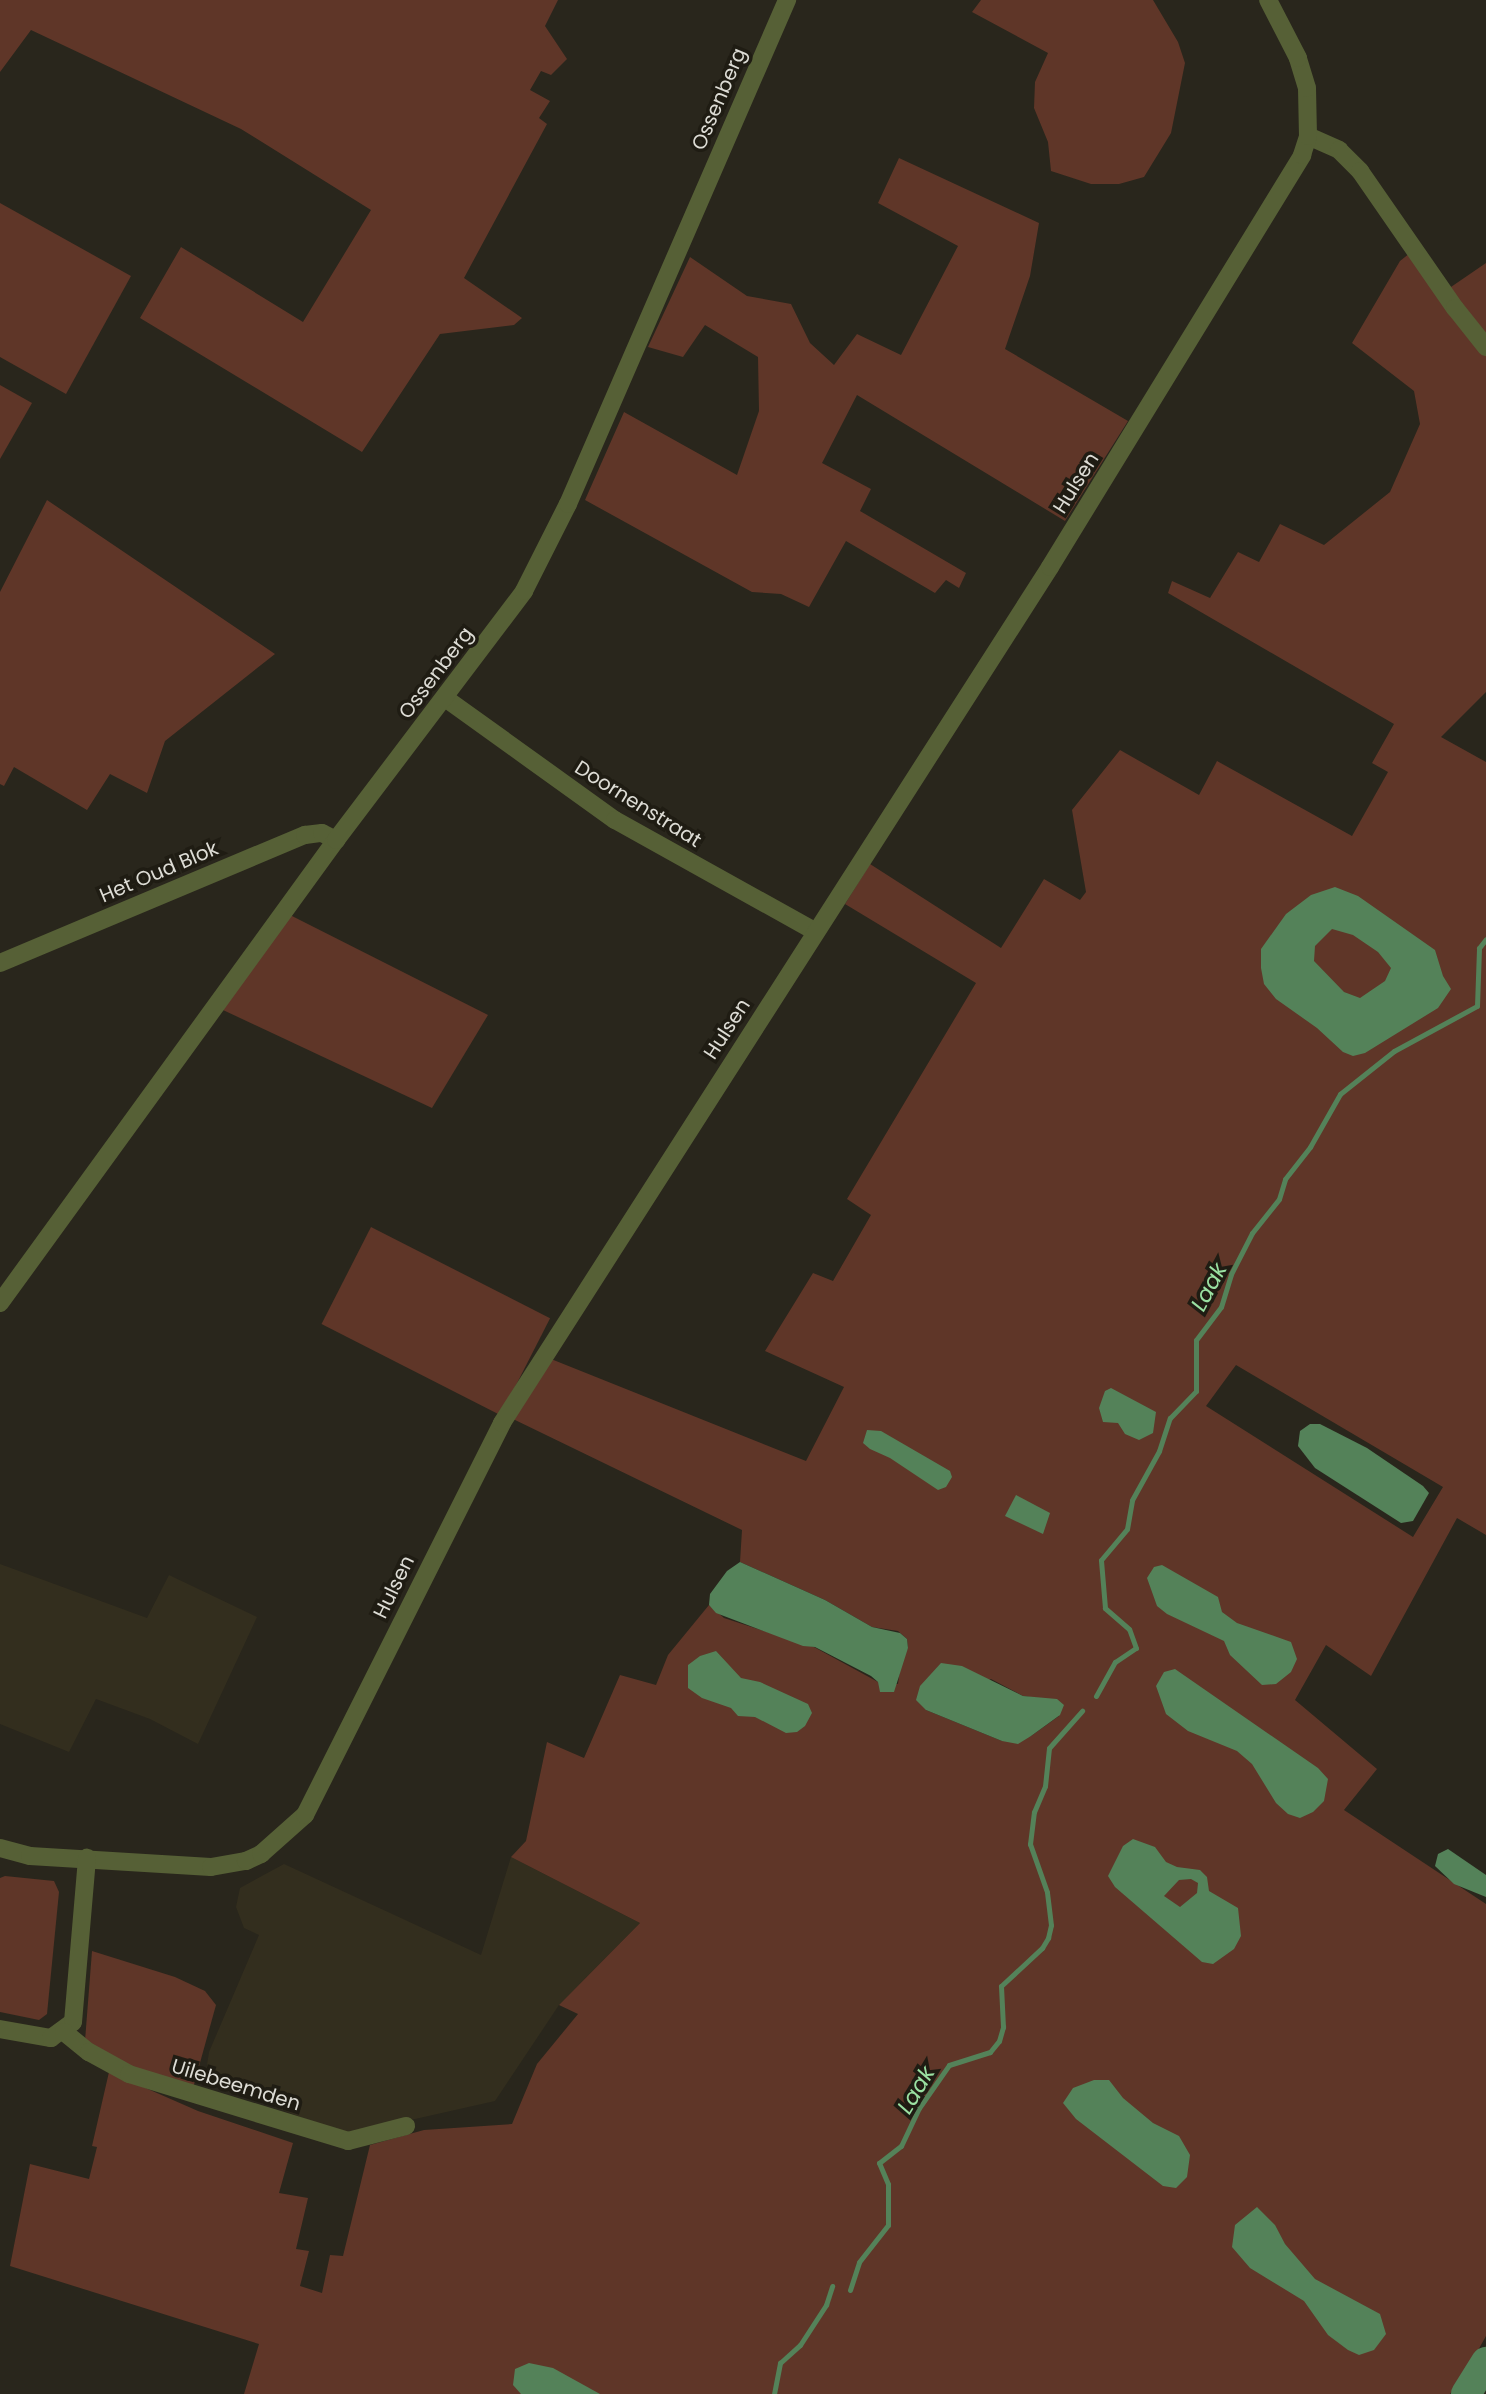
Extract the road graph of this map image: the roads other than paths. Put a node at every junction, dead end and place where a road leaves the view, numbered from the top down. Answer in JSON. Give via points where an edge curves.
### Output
{"nodes":[{"id":1,"x":787,"y":0,"type":"edge"},
{"id":2,"x":1268,"y":0,"type":"edge"},
{"id":3,"x":1308,"y":136,"type":"junction"},
{"id":4,"x":1486,"y":347,"type":"edge"},
{"id":5,"x":445,"y":698,"type":"junction"},
{"id":6,"x":336,"y":840,"type":"junction"},
{"id":7,"x":816,"y":932,"type":"junction"},
{"id":8,"x":0,"y":963,"type":"edge"},
{"id":9,"x":0,"y":1303,"type":"edge"},
{"id":10,"x":2,"y":1849,"type":"edge"},
{"id":11,"x":87,"y":1858,"type":"junction"},
{"id":12,"x":0,"y":2029,"type":"edge"},
{"id":13,"x":64,"y":2032,"type":"junction"},
{"id":14,"x":406,"y":2126,"type":"dead end"}],
"edges":[{"from":1,"to":5,"type":"street","name":"Ossenberg","via":[[568,504],[524,591]]},
{"from":2,"to":3,"type":"street","name":"Hulsen","via":[[1307,88]]},
{"from":3,"to":4,"type":"street","via":[[1339,150],[1360,171]]},
{"from":3,"to":7,"type":"street","name":"Hulsen","via":[[1295,169],[1050,567]]},
{"from":5,"to":6,"type":"street","name":"Ossenberg"},
{"from":5,"to":7,"type":"street","name":"Doornenstraat","via":[[615,820]]},
{"from":6,"to":8,"type":"street","name":"Het Oud Blok","via":[[322,833],[305,835]]},
{"from":6,"to":9,"type":"street","name":"Ossenberg"},
{"from":7,"to":11,"type":"street","name":"Hulsen","via":[[502,1423],[305,1815],[274,1846],[229,1865]]},
{"from":10,"to":11,"type":"street","name":"Hulsen","via":[[30,1856]]},
{"from":11,"to":13,"type":"street","via":[[73,2022]]},
{"from":12,"to":13,"type":"street","via":[[51,2038]]},
{"from":13,"to":14,"type":"street","name":"Uilebeemden","via":[[129,2074],[348,2141]]}]}
